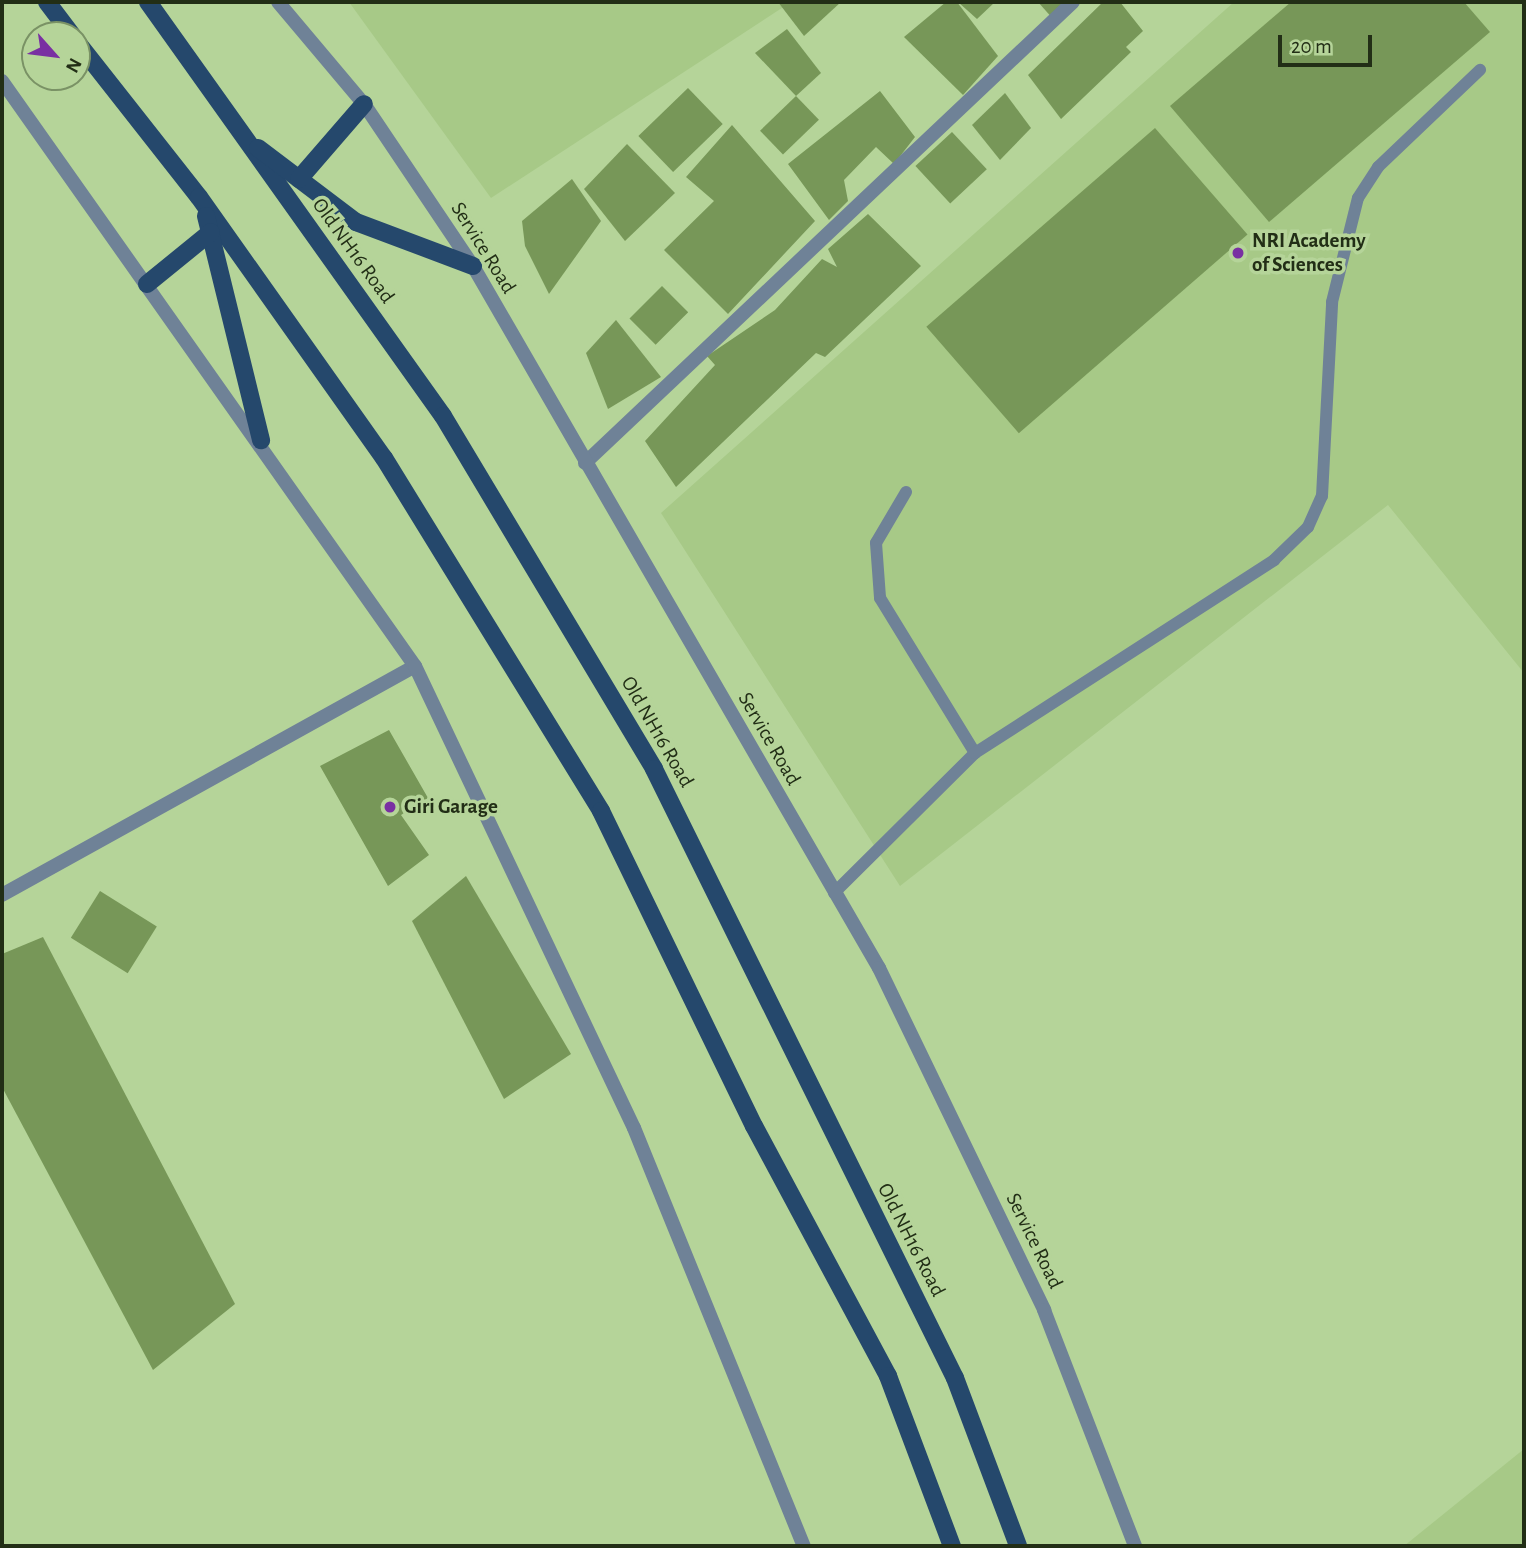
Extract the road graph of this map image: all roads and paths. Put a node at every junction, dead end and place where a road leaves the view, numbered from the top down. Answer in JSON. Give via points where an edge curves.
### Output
{"nodes":[{"id":1,"x":47,"y":2,"type":"edge"},
{"id":2,"x":148,"y":2,"type":"edge"},
{"id":3,"x":278,"y":2,"type":"edge"},
{"id":4,"x":1073,"y":2,"type":"edge"},
{"id":5,"x":61,"y":21,"type":"edge"},
{"id":6,"x":91,"y":60,"type":"edge"},
{"id":7,"x":1480,"y":70,"type":"dead end"},
{"id":8,"x":2,"y":80,"type":"edge"},
{"id":9,"x":364,"y":104,"type":"junction"},
{"id":10,"x":244,"y":137,"type":"junction"},
{"id":11,"x":299,"y":179,"type":"junction"},
{"id":12,"x":199,"y":197,"type":"junction"},
{"id":13,"x":211,"y":232,"type":"junction"},
{"id":14,"x":473,"y":266,"type":"junction"},
{"id":15,"x":147,"y":284,"type":"junction"},
{"id":16,"x":261,"y":440,"type":"junction"},
{"id":17,"x":584,"y":463,"type":"junction"},
{"id":18,"x":906,"y":492,"type":"dead end"},
{"id":19,"x":415,"y":666,"type":"junction"},
{"id":20,"x":975,"y":753,"type":"junction"},
{"id":21,"x":834,"y":893,"type":"junction"},
{"id":22,"x":2,"y":895,"type":"edge"},
{"id":23,"x":804,"y":1546,"type":"edge"},
{"id":24,"x":952,"y":1546,"type":"edge"},
{"id":25,"x":1018,"y":1546,"type":"edge"},
{"id":26,"x":1135,"y":1546,"type":"edge"}],
"edges":[{"from":1,"to":5,"type":"main road"},
{"from":2,"to":10,"type":"main road","name":"Old NH16 Road"},
{"from":3,"to":9,"type":"street","name":"Service Road"},
{"from":4,"to":17,"type":"street"},
{"from":6,"to":12,"type":"main road"},
{"from":7,"to":20,"type":"lane","via":[[1378,167],[1358,198],[1332,302],[1322,496],[1308,527],[1274,560]]},
{"from":8,"to":15,"type":"street"},
{"from":9,"to":11,"type":"main road"},
{"from":9,"to":14,"type":"street","name":"Service Road"},
{"from":10,"to":11,"type":"main road"},
{"from":10,"to":25,"type":"main road","name":"Old NH16 Road","via":[[443,416],[654,769],[955,1378]]},
{"from":11,"to":14,"type":"main road","via":[[356,222]]},
{"from":12,"to":13,"type":"main road"},
{"from":12,"to":24,"type":"main road","via":[[384,458],[601,811],[754,1126],[888,1376]]},
{"from":13,"to":15,"type":"main road"},
{"from":13,"to":16,"type":"main road"},
{"from":14,"to":17,"type":"street","name":"Service Road"},
{"from":15,"to":16,"type":"street"},
{"from":16,"to":19,"type":"street"},
{"from":17,"to":21,"type":"street","name":"Service Road"},
{"from":18,"to":20,"type":"lane","via":[[876,543],[880,598]]},
{"from":19,"to":22,"type":"street"},
{"from":19,"to":23,"type":"street","via":[[634,1128]]},
{"from":20,"to":21,"type":"lane"},
{"from":21,"to":26,"type":"street","name":"Service Road","via":[[878,968],[1044,1310]]}]}
